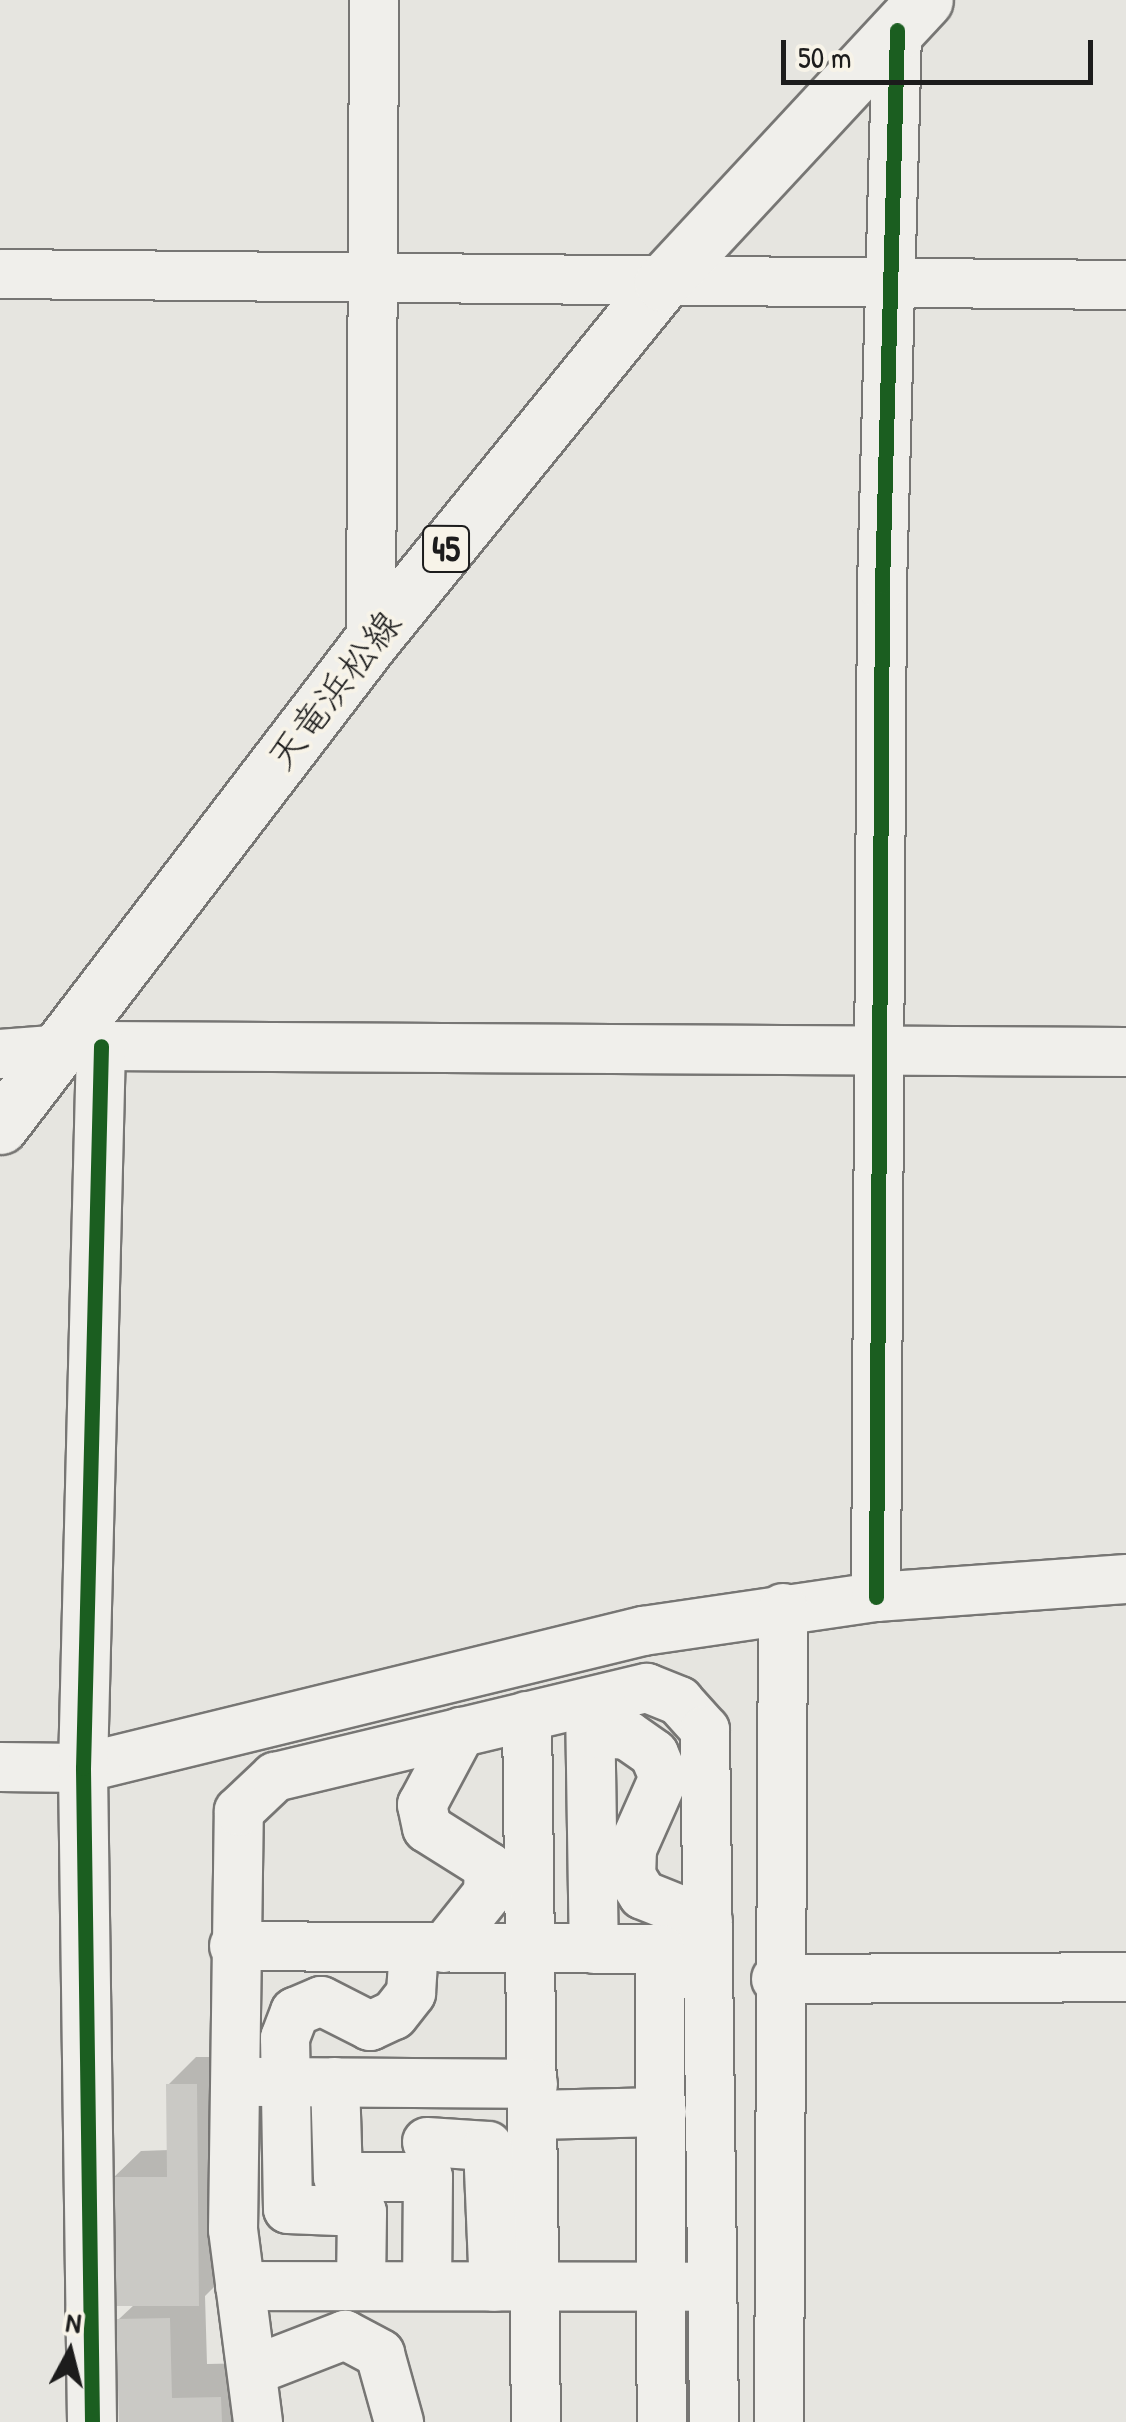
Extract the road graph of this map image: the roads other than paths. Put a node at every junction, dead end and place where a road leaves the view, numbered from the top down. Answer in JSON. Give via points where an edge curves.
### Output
{"nodes":[{"id":1,"x":374,"y":0,"type":"edge"},
{"id":2,"x":911,"y":15,"type":"edge"},
{"id":3,"x":0,"y":274,"type":"edge"},
{"id":4,"x":373,"y":274,"type":"junction"},
{"id":5,"x":662,"y":282,"type":"junction"},
{"id":6,"x":890,"y":284,"type":"junction"},
{"id":7,"x":1126,"y":285,"type":"edge"},
{"id":8,"x":371,"y":641,"type":"junction"},
{"id":9,"x":79,"y":1049,"type":"junction"},
{"id":10,"x":885,"y":1051,"type":"junction"},
{"id":11,"x":1126,"y":1052,"type":"edge"},
{"id":12,"x":0,"y":1054,"type":"edge"},
{"id":13,"x":0,"y":1126,"type":"edge"},
{"id":14,"x":1126,"y":1579,"type":"edge"},
{"id":15,"x":876,"y":1598,"type":"junction"},
{"id":16,"x":782,"y":1608,"type":"junction"},
{"id":17,"x":527,"y":1716,"type":"junction"},
{"id":18,"x":590,"y":1717,"type":"junction"},
{"id":19,"x":461,"y":1732,"type":"junction"},
{"id":20,"x":0,"y":1768,"type":"edge"},
{"id":21,"x":83,"y":1768,"type":"junction"},
{"id":22,"x":708,"y":1936,"type":"junction"},
{"id":23,"x":234,"y":1946,"type":"junction"},
{"id":24,"x":429,"y":1948,"type":"junction"},
{"id":25,"x":530,"y":1948,"type":"junction"},
{"id":26,"x":594,"y":1949,"type":"junction"},
{"id":27,"x":660,"y":1949,"type":"junction"},
{"id":28,"x":1126,"y":1977,"type":"edge"},
{"id":29,"x":776,"y":1980,"type":"junction"},
{"id":30,"x":234,"y":2081,"type":"junction"},
{"id":31,"x":286,"y":2082,"type":"junction"},
{"id":32,"x":335,"y":2082,"type":"junction"},
{"id":33,"x":426,"y":2083,"type":"junction"},
{"id":34,"x":533,"y":2099,"type":"junction"},
{"id":35,"x":662,"y":2112,"type":"junction"},
{"id":36,"x":427,"y":2160,"type":"junction"},
{"id":37,"x":240,"y":2286,"type":"junction"},
{"id":38,"x":361,"y":2286,"type":"junction"},
{"id":39,"x":428,"y":2286,"type":"junction"},
{"id":40,"x":515,"y":2287,"type":"junction"},
{"id":41,"x":663,"y":2287,"type":"junction"},
{"id":42,"x":712,"y":2288,"type":"junction"},
{"id":43,"x":252,"y":2371,"type":"junction"},
{"id":44,"x":535,"y":2421,"type":"edge"},
{"id":45,"x":92,"y":2422,"type":"edge"},
{"id":46,"x":258,"y":2422,"type":"edge"},
{"id":47,"x":398,"y":2422,"type":"edge"},
{"id":48,"x":662,"y":2422,"type":"edge"},
{"id":49,"x":714,"y":2422,"type":"edge"},
{"id":50,"x":779,"y":2422,"type":"edge"}],
"edges":[{"from":1,"to":4,"type":"street"},
{"from":2,"to":5,"type":"main road","name":"天竜浜松線","number":"45"},
{"from":2,"to":6,"type":"street"},
{"from":3,"to":4,"type":"street"},
{"from":4,"to":5,"type":"street"},
{"from":4,"to":8,"type":"street"},
{"from":5,"to":6,"type":"street"},
{"from":5,"to":8,"type":"main road","name":"天竜浜松線","number":"45"},
{"from":6,"to":7,"type":"street"},
{"from":6,"to":10,"type":"street"},
{"from":8,"to":9,"type":"main road","name":"天竜浜松線","number":"45"},
{"from":9,"to":10,"type":"street"},
{"from":9,"to":12,"type":"street"},
{"from":9,"to":13,"type":"main road","name":"天竜浜松線","number":"45"},
{"from":9,"to":21,"type":"street"},
{"from":10,"to":11,"type":"street"},
{"from":10,"to":15,"type":"street"},
{"from":14,"to":15,"type":"street"},
{"from":15,"to":16,"type":"street"},
{"from":16,"to":21,"type":"street","via":[[643,1631]]},
{"from":16,"to":29,"type":"street"},
{"from":17,"to":18,"type":"street"},
{"from":17,"to":19,"type":"street"},
{"from":17,"to":25,"type":"street"},
{"from":18,"to":22,"type":"street","via":[[654,1754],[664,1777],[632,1848],[631,1876],[643,1895]]},
{"from":18,"to":22,"type":"street","via":[[648,1688],[679,1701],[705,1730]]},
{"from":18,"to":26,"type":"street"},
{"from":19,"to":23,"type":"street","via":[[275,1778],[259,1791],[234,1834]]},
{"from":19,"to":24,"type":"street","via":[[422,1805],[426,1828],[489,1866],[488,1893]]},
{"from":20,"to":21,"type":"street"},
{"from":21,"to":45,"type":"street"},
{"from":22,"to":27,"type":"street"},
{"from":22,"to":42,"type":"street"},
{"from":23,"to":24,"type":"street"},
{"from":23,"to":30,"type":"street"},
{"from":24,"to":25,"type":"street"},
{"from":24,"to":31,"type":"street","via":[[412,1993],[394,2015],[370,2026],[321,2001],[296,2012]]},
{"from":25,"to":26,"type":"street"},
{"from":25,"to":34,"type":"street"},
{"from":26,"to":27,"type":"street"},
{"from":27,"to":35,"type":"street"},
{"from":28,"to":29,"type":"street"},
{"from":29,"to":50,"type":"street"},
{"from":30,"to":31,"type":"street"},
{"from":30,"to":37,"type":"street"},
{"from":31,"to":32,"type":"street"},
{"from":31,"to":38,"type":"street","via":[[288,2209],[362,2212]]},
{"from":32,"to":33,"type":"street"},
{"from":32,"to":36,"type":"street","via":[[338,2176]]},
{"from":33,"to":34,"type":"street"},
{"from":33,"to":36,"type":"street"},
{"from":34,"to":35,"type":"street"},
{"from":34,"to":40,"type":"street"},
{"from":35,"to":41,"type":"street"},
{"from":36,"to":39,"type":"street"},
{"from":36,"to":40,"type":"street","via":[[488,2146]]},
{"from":37,"to":38,"type":"street"},
{"from":37,"to":43,"type":"street"},
{"from":38,"to":39,"type":"street"},
{"from":39,"to":40,"type":"street"},
{"from":40,"to":41,"type":"street"},
{"from":40,"to":44,"type":"street"},
{"from":41,"to":42,"type":"street"},
{"from":41,"to":48,"type":"street"},
{"from":42,"to":49,"type":"street"},
{"from":43,"to":46,"type":"street"},
{"from":43,"to":47,"type":"street","via":[[345,2335],[380,2354]]}]}
